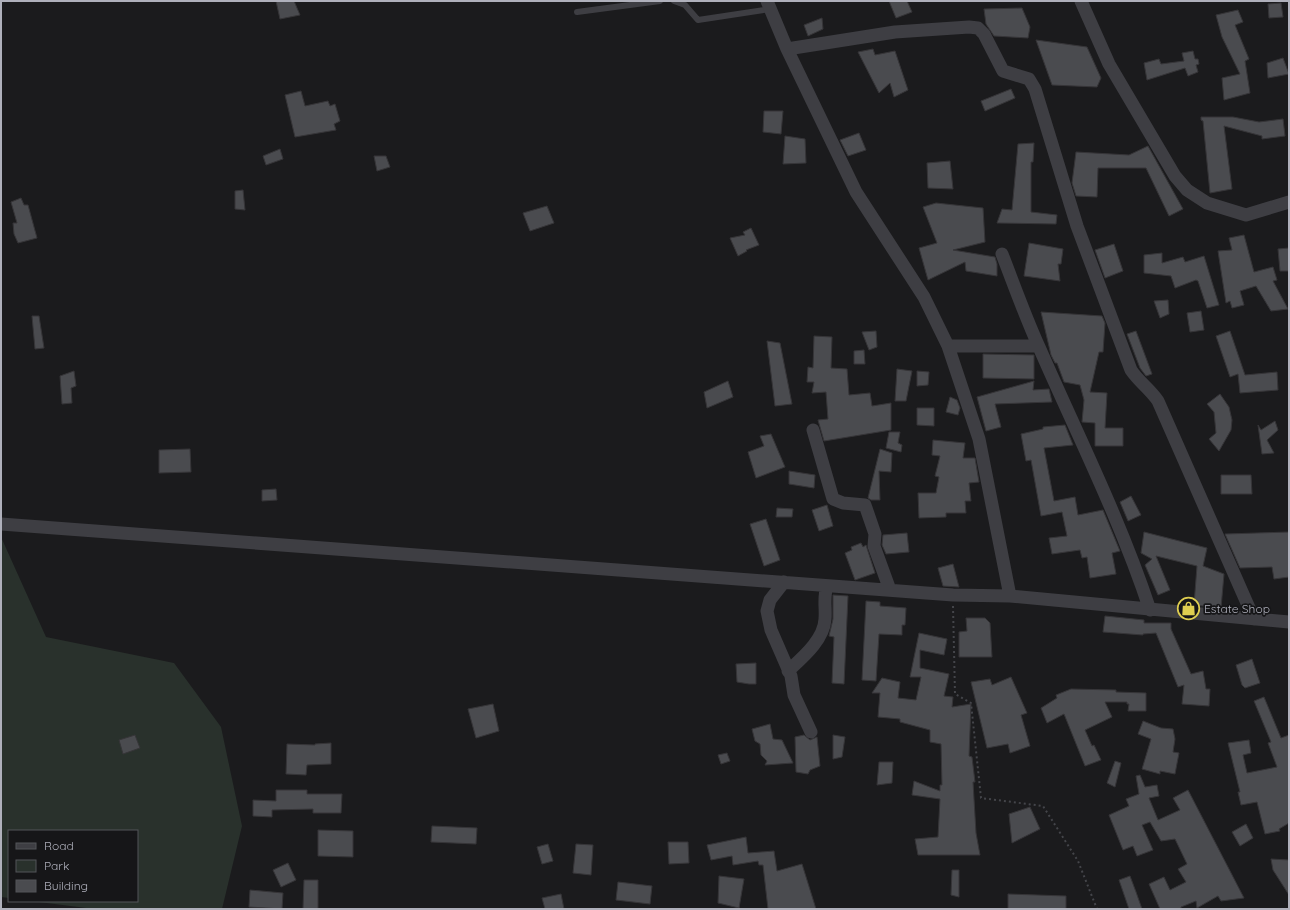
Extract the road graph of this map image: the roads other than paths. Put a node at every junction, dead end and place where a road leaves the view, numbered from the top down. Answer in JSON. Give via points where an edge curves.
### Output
{"nodes":[{"id":1,"x":660,"y":1,"type":"edge"},
{"id":2,"x":674,"y":1,"type":"edge"},
{"id":3,"x":1082,"y":1,"type":"edge"},
{"id":4,"x":768,"y":5,"type":"edge"},
{"id":5,"x":577,"y":12,"type":"dead end"},
{"id":6,"x":787,"y":49,"type":"junction"},
{"id":7,"x":1289,"y":202,"type":"edge"},
{"id":8,"x":1002,"y":254,"type":"dead end"},
{"id":9,"x":948,"y":346,"type":"junction"},
{"id":10,"x":1038,"y":346,"type":"junction"},
{"id":11,"x":813,"y":430,"type":"dead end"},
{"id":12,"x":1,"y":524,"type":"edge"},
{"id":13,"x":784,"y":582,"type":"junction"},
{"id":14,"x":827,"y":586,"type":"junction"},
{"id":15,"x":890,"y":590,"type":"junction"},
{"id":16,"x":1010,"y":596,"type":"junction"},
{"id":17,"x":1150,"y":610,"type":"junction"},
{"id":18,"x":1254,"y":619,"type":"junction"},
{"id":19,"x":1289,"y":622,"type":"edge"},
{"id":20,"x":788,"y":671,"type":"junction"},
{"id":21,"x":811,"y":732,"type":"dead end"}],
"edges":[{"from":1,"to":5,"type":"lane"},
{"from":2,"to":4,"type":"lane","via":[[685,6],[698,20]]},
{"from":3,"to":7,"type":"street","via":[[1109,64],[1187,190],[1208,203],[1246,215]]},
{"from":4,"to":6,"type":"street"},
{"from":6,"to":9,"type":"street","via":[[856,192],[924,297]]},
{"from":6,"to":18,"type":"street","via":[[895,32],[978,28],[984,34],[1003,71],[1029,79],[1035,89],[1077,226],[1131,370],[1158,401]]},
{"from":8,"to":10,"type":"street"},
{"from":9,"to":10,"type":"street"},
{"from":9,"to":16,"type":"street","via":[[979,439]]},
{"from":10,"to":17,"type":"street","via":[[1087,452],[1135,566]]},
{"from":11,"to":15,"type":"street","via":[[833,499],[842,503],[865,505],[875,534],[874,546]]},
{"from":12,"to":13,"type":"street"},
{"from":13,"to":14,"type":"street"},
{"from":13,"to":20,"type":"street","via":[[770,600],[767,611],[771,630]]},
{"from":14,"to":15,"type":"street"},
{"from":14,"to":20,"type":"street","via":[[824,596],[825,620],[818,639]]},
{"from":15,"to":16,"type":"street"},
{"from":16,"to":17,"type":"street"},
{"from":17,"to":18,"type":"street"},
{"from":18,"to":19,"type":"street"},
{"from":20,"to":21,"type":"street","via":[[794,695]]}]}
